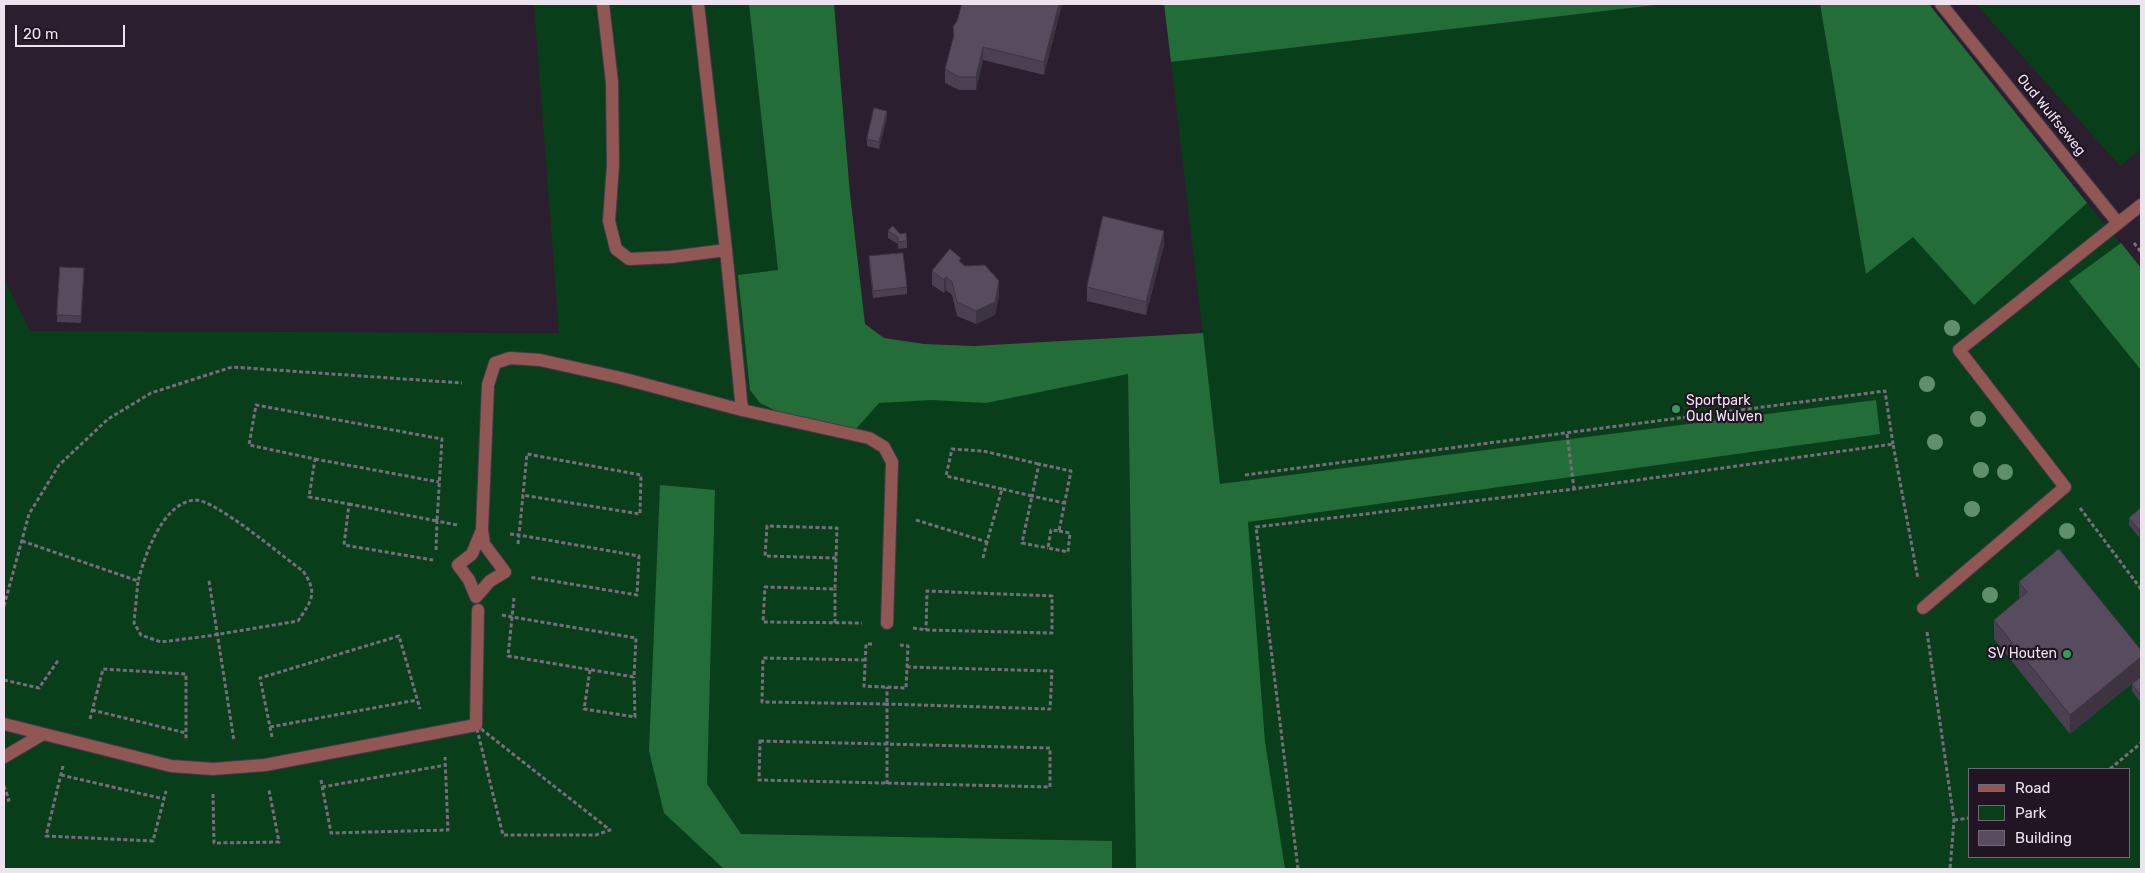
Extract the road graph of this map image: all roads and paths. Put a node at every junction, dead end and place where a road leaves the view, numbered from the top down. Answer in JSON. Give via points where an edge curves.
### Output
{"nodes":[{"id":1,"x":603,"y":4,"type":"edge"},
{"id":2,"x":698,"y":4,"type":"edge"},
{"id":3,"x":1941,"y":4,"type":"edge"},
{"id":4,"x":2141,"y":205,"type":"edge"},
{"id":5,"x":2118,"y":223,"type":"junction"},
{"id":6,"x":726,"y":250,"type":"junction"},
{"id":7,"x":488,"y":384,"type":"junction"},
{"id":8,"x":742,"y":410,"type":"junction"},
{"id":9,"x":1567,"y":434,"type":"junction"},
{"id":10,"x":1893,"y":444,"type":"junction"},
{"id":11,"x":315,"y":459,"type":"junction"},
{"id":12,"x":1039,"y":464,"type":"junction"},
{"id":13,"x":1245,"y":475,"type":"dead end"},
{"id":14,"x":439,"y":482,"type":"junction"},
{"id":15,"x":2065,"y":487,"type":"junction"},
{"id":16,"x":1002,"y":489,"type":"junction"},
{"id":17,"x":1574,"y":489,"type":"junction"},
{"id":18,"x":522,"y":495,"type":"junction"},
{"id":19,"x":1032,"y":496,"type":"junction"},
{"id":20,"x":1064,"y":503,"type":"junction"},
{"id":21,"x":349,"y":504,"type":"junction"},
{"id":22,"x":892,"y":512,"type":"junction"},
{"id":23,"x":437,"y":522,"type":"junction"},
{"id":24,"x":482,"y":530,"type":"junction"},
{"id":25,"x":1059,"y":531,"type":"junction"},
{"id":26,"x":519,"y":535,"type":"junction"},
{"id":27,"x":22,"y":541,"type":"junction"},
{"id":28,"x":987,"y":542,"type":"junction"},
{"id":29,"x":1048,"y":548,"type":"junction"},
{"id":30,"x":836,"y":558,"type":"junction"},
{"id":31,"x":983,"y":558,"type":"dead end"},
{"id":32,"x":436,"y":560,"type":"junction"},
{"id":33,"x":458,"y":565,"type":"junction"},
{"id":34,"x":510,"y":573,"type":"junction"},
{"id":35,"x":138,"y":581,"type":"junction"},
{"id":36,"x":209,"y":581,"type":"dead end"},
{"id":37,"x":835,"y":589,"type":"junction"},
{"id":38,"x":2141,"y":589,"type":"edge"},
{"id":39,"x":4,"y":606,"type":"edge"},
{"id":40,"x":1923,"y":608,"type":"junction"},
{"id":41,"x":478,"y":610,"type":"dead end"},
{"id":42,"x":512,"y":617,"type":"junction"},
{"id":43,"x":835,"y":623,"type":"junction"},
{"id":44,"x":887,"y":623,"type":"junction"},
{"id":45,"x":926,"y":630,"type":"junction"},
{"id":46,"x":219,"y":634,"type":"junction"},
{"id":47,"x":886,"y":645,"type":"junction"},
{"id":48,"x":58,"y":659,"type":"dead end"},
{"id":49,"x":865,"y":660,"type":"junction"},
{"id":50,"x":907,"y":667,"type":"junction"},
{"id":51,"x":590,"y":670,"type":"junction"},
{"id":52,"x":634,"y":677,"type":"junction"},
{"id":53,"x":4,"y":680,"type":"edge"},
{"id":54,"x":887,"y":687,"type":"junction"},
{"id":55,"x":417,"y":700,"type":"junction"},
{"id":56,"x":887,"y":704,"type":"junction"},
{"id":57,"x":92,"y":710,"type":"junction"},
{"id":58,"x":4,"y":724,"type":"edge"},
{"id":59,"x":476,"y":725,"type":"junction"},
{"id":60,"x":270,"y":727,"type":"junction"},
{"id":61,"x":442,"y":732,"type":"junction"},
{"id":62,"x":186,"y":733,"type":"junction"},
{"id":63,"x":43,"y":734,"type":"junction"},
{"id":64,"x":427,"y":734,"type":"junction"},
{"id":65,"x":69,"y":741,"type":"junction"},
{"id":66,"x":2141,"y":743,"type":"edge"},
{"id":67,"x":83,"y":744,"type":"junction"},
{"id":68,"x":887,"y":744,"type":"junction"},
{"id":69,"x":317,"y":755,"type":"junction"},
{"id":70,"x":4,"y":757,"type":"edge"},
{"id":71,"x":271,"y":764,"type":"junction"},
{"id":72,"x":446,"y":765,"type":"junction"},
{"id":73,"x":170,"y":766,"type":"junction"},
{"id":74,"x":186,"y":767,"type":"junction"},
{"id":75,"x":238,"y":768,"type":"junction"},
{"id":76,"x":2111,"y":768,"type":"edge"},
{"id":77,"x":213,"y":769,"type":"junction"},
{"id":78,"x":61,"y":775,"type":"junction"},
{"id":79,"x":887,"y":784,"type":"junction"},
{"id":80,"x":4,"y":786,"type":"edge"},
{"id":81,"x":322,"y":787,"type":"junction"},
{"id":82,"x":164,"y":799,"type":"junction"},
{"id":83,"x":4,"y":802,"type":"edge"},
{"id":84,"x":1968,"y":818,"type":"edge"},
{"id":85,"x":1954,"y":820,"type":"junction"},
{"id":86,"x":1298,"y":869,"type":"edge"},
{"id":87,"x":1950,"y":869,"type":"edge"}],
"edges":[{"from":1,"to":6,"type":"street","via":[[612,82],[613,164],[609,221],[616,249],[629,259]]},
{"from":2,"to":6,"type":"street"},
{"from":3,"to":5,"type":"street","name":"Oud Wulfseweg"},
{"from":4,"to":5,"type":"street"},
{"from":5,"to":15,"type":"street","via":[[1959,350]]},
{"from":6,"to":8,"type":"street"},
{"from":7,"to":8,"type":"street","via":[[495,363],[510,358],[540,360]]},
{"from":7,"to":24,"type":"street"},
{"from":7,"to":27,"type":"path","via":[[232,367],[151,393],[108,419],[59,466],[29,514]]},
{"from":8,"to":22,"type":"street","via":[[869,438],[884,447],[892,462]]},
{"from":9,"to":10,"type":"path","via":[[1885,391]]},
{"from":9,"to":13,"type":"path"},
{"from":9,"to":17,"type":"path"},
{"from":10,"to":17,"type":"path"},
{"from":10,"to":40,"type":"path"},
{"from":11,"to":14,"type":"path"},
{"from":11,"to":14,"type":"path","via":[[248,446],[256,406],[442,439]]},
{"from":11,"to":21,"type":"path","via":[[309,497]]},
{"from":12,"to":16,"type":"path","via":[[983,451],[952,449],[946,476]]},
{"from":12,"to":19,"type":"path"},
{"from":12,"to":20,"type":"path","via":[[1071,471]]},
{"from":14,"to":23,"type":"path"},
{"from":15,"to":38,"type":"path"},
{"from":15,"to":40,"type":"street"},
{"from":16,"to":19,"type":"path"},
{"from":16,"to":28,"type":"path"},
{"from":17,"to":86,"type":"path","via":[[1256,527]]},
{"from":18,"to":18,"type":"path","via":[[640,514],[642,475],[527,454]]},
{"from":18,"to":26,"type":"path"},
{"from":19,"to":20,"type":"path"},
{"from":19,"to":29,"type":"path","via":[[1022,543]]},
{"from":20,"to":25,"type":"path"},
{"from":21,"to":23,"type":"path"},
{"from":21,"to":32,"type":"path","via":[[344,545]]},
{"from":22,"to":28,"type":"path"},
{"from":22,"to":44,"type":"street"},
{"from":23,"to":24,"type":"path"},
{"from":23,"to":32,"type":"path"},
{"from":24,"to":26,"type":"path"},
{"from":24,"to":33,"type":"street","via":[[472,554]]},
{"from":24,"to":34,"type":"street","via":[[484,544]]},
{"from":25,"to":29,"type":"path","via":[[1051,530]]},
{"from":25,"to":29,"type":"path","via":[[1070,533],[1068,552]]},
{"from":26,"to":34,"type":"path"},
{"from":26,"to":34,"type":"path","via":[[639,556],[638,595]]},
{"from":27,"to":35,"type":"path"},
{"from":27,"to":39,"type":"path"},
{"from":28,"to":31,"type":"path"},
{"from":30,"to":30,"type":"path","via":[[837,528],[767,526],[765,556]]},
{"from":30,"to":37,"type":"path"},
{"from":32,"to":33,"type":"path"},
{"from":33,"to":34,"type":"street","via":[[476,597],[490,581]]},
{"from":34,"to":42,"type":"path"},
{"from":35,"to":46,"type":"path","via":[[134,623],[141,635],[161,642]]},
{"from":35,"to":46,"type":"path","via":[[145,556],[160,526],[176,507],[195,500],[214,505],[302,571],[311,583],[311,601],[298,621]]},
{"from":36,"to":46,"type":"path"},
{"from":37,"to":43,"type":"path"},
{"from":37,"to":43,"type":"path","via":[[764,587],[763,622]]},
{"from":40,"to":85,"type":"path"},
{"from":41,"to":59,"type":"street"},
{"from":42,"to":51,"type":"path","via":[[508,656]]},
{"from":42,"to":52,"type":"path","via":[[636,638]]},
{"from":43,"to":44,"type":"path"},
{"from":44,"to":45,"type":"path"},
{"from":44,"to":47,"type":"path"},
{"from":45,"to":45,"type":"path","via":[[927,591],[1052,596],[1052,633]]},
{"from":46,"to":75,"type":"path"},
{"from":47,"to":49,"type":"path","via":[[866,644]]},
{"from":47,"to":50,"type":"path","via":[[908,646]]},
{"from":48,"to":53,"type":"path","via":[[39,688]]},
{"from":49,"to":54,"type":"path","via":[[864,686]]},
{"from":49,"to":56,"type":"path","via":[[763,658],[762,702]]},
{"from":50,"to":54,"type":"path","via":[[906,688]]},
{"from":50,"to":56,"type":"path","via":[[1052,671],[1050,709]]},
{"from":51,"to":52,"type":"path"},
{"from":51,"to":52,"type":"path","via":[[584,709],[634,717]]},
{"from":54,"to":56,"type":"path"},
{"from":55,"to":60,"type":"path"},
{"from":55,"to":60,"type":"path","via":[[400,636],[260,678]]},
{"from":55,"to":64,"type":"path"},
{"from":56,"to":68,"type":"path"},
{"from":57,"to":62,"type":"path"},
{"from":57,"to":62,"type":"path","via":[[104,669],[186,674]]},
{"from":57,"to":67,"type":"path"},
{"from":58,"to":63,"type":"street"},
{"from":59,"to":59,"type":"path","via":[[502,835],[596,836],[610,830]]},
{"from":59,"to":61,"type":"street"},
{"from":60,"to":71,"type":"path"},
{"from":61,"to":64,"type":"street"},
{"from":61,"to":72,"type":"path"},
{"from":62,"to":74,"type":"path"},
{"from":63,"to":65,"type":"street"},
{"from":63,"to":70,"type":"street"},
{"from":64,"to":69,"type":"street"},
{"from":65,"to":67,"type":"street"},
{"from":65,"to":78,"type":"path"},
{"from":66,"to":76,"type":"path"},
{"from":67,"to":73,"type":"street"},
{"from":68,"to":79,"type":"path"},
{"from":68,"to":79,"type":"path","via":[[760,740],[759,780]]},
{"from":68,"to":79,"type":"path","via":[[1050,748],[1050,787]]},
{"from":69,"to":71,"type":"street"},
{"from":69,"to":81,"type":"path"},
{"from":71,"to":75,"type":"street"},
{"from":71,"to":77,"type":"path","via":[[278,842],[214,843]]},
{"from":72,"to":81,"type":"path"},
{"from":72,"to":81,"type":"path","via":[[448,830],[331,833]]},
{"from":73,"to":74,"type":"street"},
{"from":73,"to":82,"type":"path"},
{"from":74,"to":77,"type":"street"},
{"from":75,"to":77,"type":"street"},
{"from":78,"to":82,"type":"path"},
{"from":78,"to":82,"type":"path","via":[[46,836],[153,841]]},
{"from":80,"to":83,"type":"path","via":[[9,800]]},
{"from":84,"to":85,"type":"path"},
{"from":85,"to":87,"type":"path"}]}
